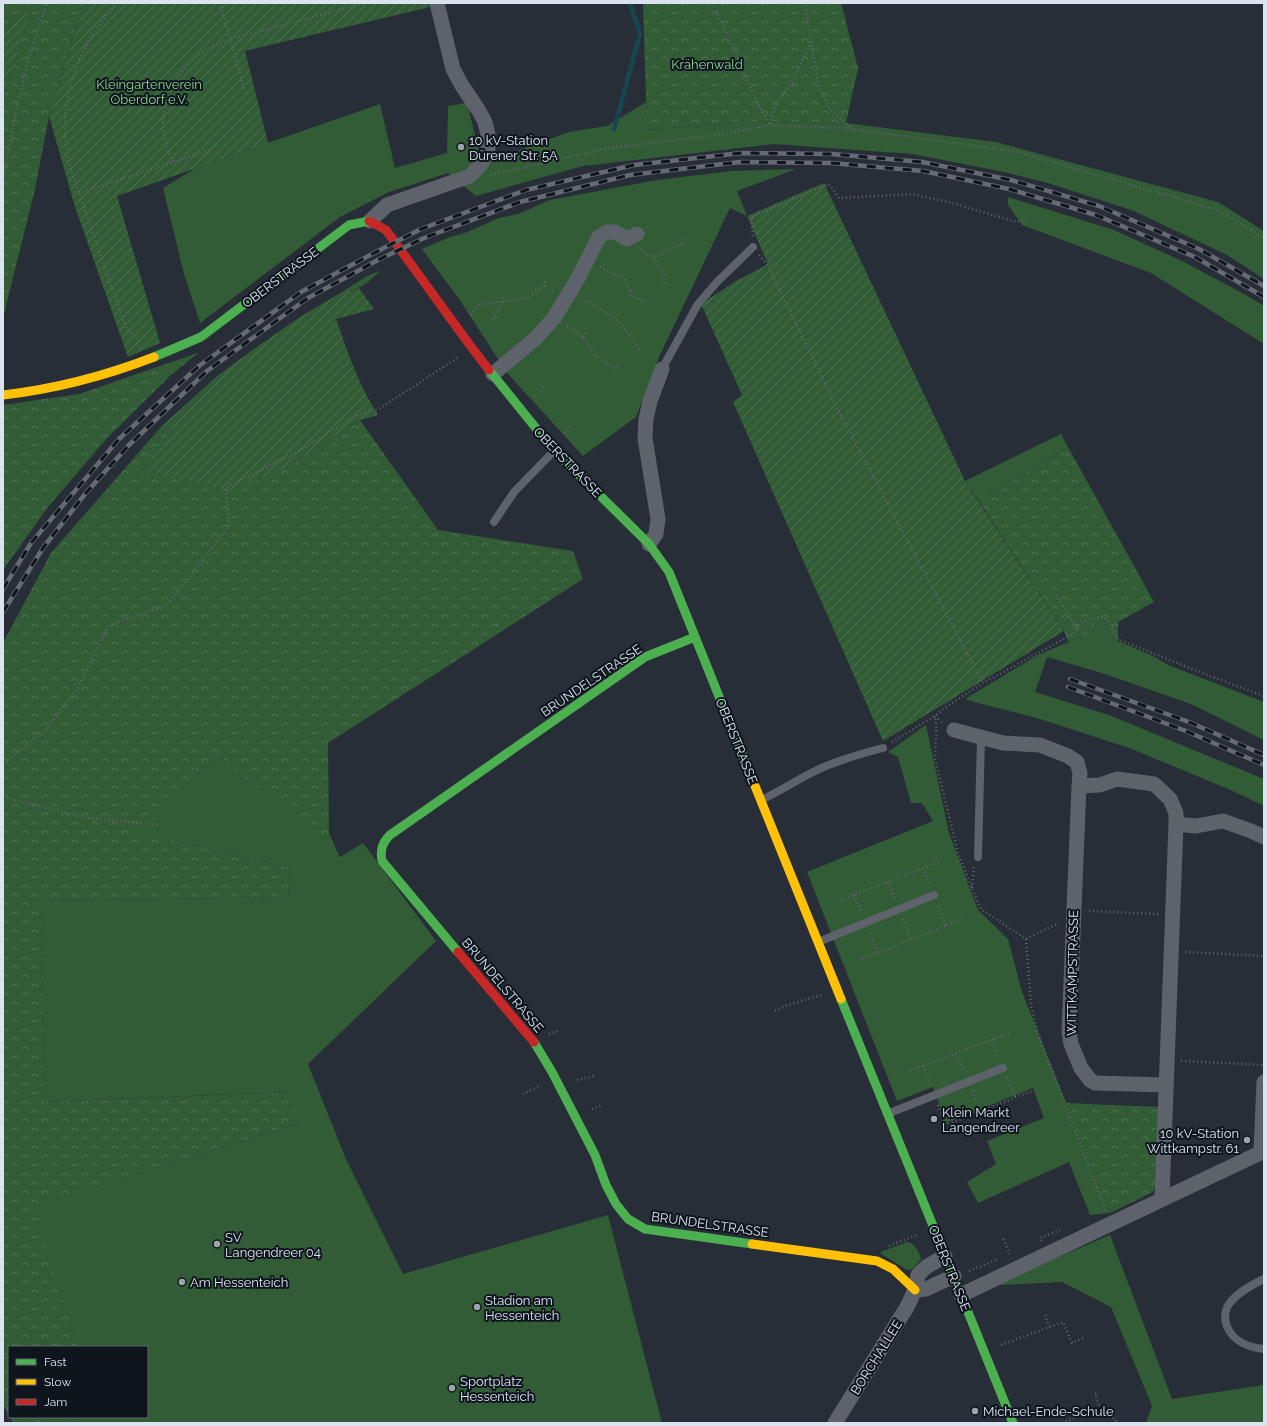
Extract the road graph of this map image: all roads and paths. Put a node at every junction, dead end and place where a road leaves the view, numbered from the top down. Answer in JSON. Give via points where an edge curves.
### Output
{"nodes":[{"id":1,"x":47,"y":3,"type":"edge"},
{"id":2,"x":118,"y":3,"type":"edge"},
{"id":3,"x":220,"y":3,"type":"edge"},
{"id":4,"x":365,"y":3,"type":"edge"},
{"id":5,"x":437,"y":3,"type":"edge"},
{"id":6,"x":713,"y":3,"type":"edge"},
{"id":7,"x":805,"y":3,"type":"edge"},
{"id":8,"x":230,"y":39,"type":"junction"},
{"id":9,"x":811,"y":41,"type":"junction"},
{"id":10,"x":244,"y":92,"type":"dead end"},
{"id":11,"x":770,"y":125,"type":"junction"},
{"id":12,"x":852,"y":129,"type":"junction"},
{"id":13,"x":210,"y":150,"type":"dead end"},
{"id":14,"x":172,"y":162,"type":"junction"},
{"id":15,"x":470,"y":176,"type":"junction"},
{"id":16,"x":3,"y":180,"type":"edge"},
{"id":17,"x":79,"y":194,"type":"junction"},
{"id":18,"x":1029,"y":218,"type":"dead end"},
{"id":19,"x":370,"y":221,"type":"junction"},
{"id":20,"x":637,"y":234,"type":"dead end"},
{"id":21,"x":686,"y":238,"type":"dead end"},
{"id":22,"x":1264,"y":238,"type":"edge"},
{"id":23,"x":753,"y":247,"type":"junction"},
{"id":24,"x":587,"y":261,"type":"junction"},
{"id":25,"x":545,"y":279,"type":"dead end"},
{"id":26,"x":664,"y":283,"type":"dead end"},
{"id":27,"x":545,"y":286,"type":"junction"},
{"id":28,"x":541,"y":288,"type":"junction"},
{"id":29,"x":530,"y":289,"type":"dead end"},
{"id":30,"x":502,"y":295,"type":"dead end"},
{"id":31,"x":568,"y":295,"type":"junction"},
{"id":32,"x":502,"y":302,"type":"junction"},
{"id":33,"x":646,"y":303,"type":"dead end"},
{"id":34,"x":554,"y":318,"type":"junction"},
{"id":35,"x":492,"y":323,"type":"dead end"},
{"id":36,"x":460,"y":330,"type":"junction"},
{"id":37,"x":586,"y":332,"type":"dead end"},
{"id":38,"x":583,"y":337,"type":"junction"},
{"id":39,"x":472,"y":348,"type":"junction"},
{"id":40,"x":639,"y":349,"type":"dead end"},
{"id":41,"x":157,"y":355,"type":"junction"},
{"id":42,"x":618,"y":365,"type":"dead end"},
{"id":43,"x":662,"y":369,"type":"joint"},
{"id":44,"x":493,"y":374,"type":"junction"},
{"id":45,"x":3,"y":395,"type":"edge"},
{"id":46,"x":555,"y":450,"type":"junction"},
{"id":47,"x":494,"y":522,"type":"dead end"},
{"id":48,"x":649,"y":544,"type":"junction"},
{"id":49,"x":1055,"y":593,"type":"dead end"},
{"id":50,"x":1077,"y":629,"type":"junction"},
{"id":51,"x":695,"y":637,"type":"junction"},
{"id":52,"x":983,"y":683,"type":"junction"},
{"id":53,"x":1264,"y":696,"type":"edge"},
{"id":54,"x":954,"y":730,"type":"dead end"},
{"id":55,"x":981,"y":738,"type":"junction"},
{"id":56,"x":883,"y":748,"type":"joint"},
{"id":57,"x":3,"y":765,"type":"edge"},
{"id":58,"x":1079,"y":786,"type":"junction"},
{"id":59,"x":3,"y":797,"type":"edge"},
{"id":60,"x":761,"y":800,"type":"junction"},
{"id":61,"x":1176,"y":824,"type":"junction"},
{"id":62,"x":160,"y":825,"type":"dead end"},
{"id":63,"x":1264,"y":837,"type":"edge"},
{"id":64,"x":978,"y":857,"type":"joint"},
{"id":65,"x":941,"y":861,"type":"dead end"},
{"id":66,"x":972,"y":888,"type":"dead end"},
{"id":67,"x":934,"y":895,"type":"dead end"},
{"id":68,"x":841,"y":900,"type":"dead end"},
{"id":69,"x":1174,"y":915,"type":"junction"},
{"id":70,"x":1073,"y":917,"type":"junction"},
{"id":71,"x":963,"y":919,"type":"dead end"},
{"id":72,"x":1026,"y":939,"type":"dead end"},
{"id":73,"x":817,"y":942,"type":"junction"},
{"id":74,"x":1170,"y":951,"type":"junction"},
{"id":75,"x":1264,"y":956,"type":"edge"},
{"id":76,"x":862,"y":959,"type":"dead end"},
{"id":77,"x":836,"y":990,"type":"junction"},
{"id":78,"x":775,"y":1011,"type":"dead end"},
{"id":79,"x":1009,"y":1033,"type":"dead end"},
{"id":80,"x":1167,"y":1061,"type":"junction"},
{"id":81,"x":1264,"y":1065,"type":"edge"},
{"id":82,"x":1003,"y":1068,"type":"dead end"},
{"id":83,"x":907,"y":1072,"type":"dead end"},
{"id":84,"x":1264,"y":1082,"type":"edge"},
{"id":85,"x":1165,"y":1085,"type":"junction"},
{"id":86,"x":1032,"y":1090,"type":"dead end"},
{"id":87,"x":887,"y":1114,"type":"junction"},
{"id":88,"x":946,"y":1125,"type":"dead end"},
{"id":89,"x":1262,"y":1151,"type":"edge"},
{"id":90,"x":1162,"y":1198,"type":"junction"},
{"id":91,"x":1111,"y":1224,"type":"junction"},
{"id":92,"x":933,"y":1228,"type":"junction"},
{"id":93,"x":1003,"y":1239,"type":"dead end"},
{"id":94,"x":884,"y":1248,"type":"dead end"},
{"id":95,"x":1010,"y":1254,"type":"dead end"},
{"id":96,"x":945,"y":1256,"type":"junction"},
{"id":97,"x":954,"y":1276,"type":"junction"},
{"id":98,"x":1264,"y":1279,"type":"edge"},
{"id":99,"x":915,"y":1290,"type":"junction"},
{"id":100,"x":961,"y":1295,"type":"junction"},
{"id":101,"x":1045,"y":1315,"type":"dead end"},
{"id":102,"x":1049,"y":1328,"type":"junction"},
{"id":103,"x":1084,"y":1338,"type":"dead end"},
{"id":104,"x":1264,"y":1349,"type":"edge"},
{"id":105,"x":985,"y":1352,"type":"junction"},
{"id":106,"x":3,"y":1354,"type":"edge"},
{"id":107,"x":8,"y":1364,"type":"edge"},
{"id":108,"x":1099,"y":1392,"type":"dead end"},
{"id":109,"x":1100,"y":1408,"type":"junction"},
{"id":110,"x":1118,"y":1422,"type":"edge"},
{"id":111,"x":835,"y":1423,"type":"edge"},
{"id":112,"x":1014,"y":1423,"type":"edge"},
{"id":113,"x":1062,"y":1423,"type":"edge"}],
"edges":[{"from":1,"to":16,"type":"path","via":[[15,113]]},
{"from":2,"to":17,"type":"path","via":[[89,40],[70,93],[65,135]]},
{"from":3,"to":8,"type":"path"},
{"from":4,"to":8,"type":"path"},
{"from":5,"to":15,"type":"street","via":[[453,69],[479,110],[488,135],[486,156]]},
{"from":6,"to":11,"type":"path","via":[[756,100]]},
{"from":7,"to":9,"type":"path"},
{"from":8,"to":10,"type":"path"},
{"from":8,"to":14,"type":"path","via":[[197,56],[182,71],[172,90],[165,106],[163,122]]},
{"from":9,"to":11,"type":"path","via":[[793,81],[776,104]]},
{"from":9,"to":12,"type":"path","via":[[819,87],[830,109]]},
{"from":11,"to":12,"type":"path"},
{"from":11,"to":15,"type":"path","via":[[725,134],[609,148],[494,176]]},
{"from":12,"to":22,"type":"path","via":[[1014,151],[1218,210]]},
{"from":13,"to":14,"type":"path"},
{"from":14,"to":17,"type":"path"},
{"from":15,"to":19,"type":"street","via":[[387,205]]},
{"from":17,"to":41,"type":"path","via":[[127,330],[141,343],[155,349]]},
{"from":18,"to":23,"type":"path","via":[[1017,222],[912,194],[839,198],[829,184],[751,217]]},
{"from":19,"to":36,"type":"street","name":"OBERSTRASSE","via":[[386,230]]},
{"from":19,"to":41,"type":"street","name":"OBERSTRASSE","via":[[349,225],[201,337]]},
{"from":20,"to":24,"type":"street","via":[[627,239],[615,232],[603,234]]},
{"from":21,"to":26,"type":"path","via":[[685,242],[653,257],[666,280]]},
{"from":23,"to":43,"type":"lane","via":[[698,304]]},
{"from":23,"to":52,"type":"path","via":[[767,264],[837,408]]},
{"from":24,"to":31,"type":"street"},
{"from":24,"to":33,"type":"path","via":[[625,279],[631,294]]},
{"from":25,"to":27,"type":"path"},
{"from":27,"to":28,"type":"path"},
{"from":27,"to":31,"type":"path"},
{"from":28,"to":29,"type":"path"},
{"from":28,"to":32,"type":"path","via":[[528,298]]},
{"from":30,"to":32,"type":"path"},
{"from":31,"to":34,"type":"street"},
{"from":31,"to":40,"type":"path","via":[[620,322]]},
{"from":32,"to":35,"type":"path"},
{"from":32,"to":36,"type":"path","via":[[478,305]]},
{"from":34,"to":38,"type":"path"},
{"from":34,"to":44,"type":"street","via":[[536,338]]},
{"from":36,"to":39,"type":"street","name":"OBERSTRASSE"},
{"from":37,"to":38,"type":"path"},
{"from":38,"to":42,"type":"path","via":[[594,356],[615,369]]},
{"from":39,"to":44,"type":"street","name":"OBERSTRASSE"},
{"from":39,"to":57,"type":"path","via":[[379,409],[359,414],[297,452],[226,487],[229,526],[168,604],[108,626],[77,690],[46,729]]},
{"from":41,"to":45,"type":"street","name":"OBERSTRASSE","via":[[64,386]]},
{"from":43,"to":48,"type":"street","via":[[650,401],[645,438],[658,519],[656,534]]},
{"from":44,"to":46,"type":"street","name":"OBERSTRASSE"},
{"from":46,"to":47,"type":"lane","via":[[514,492]]},
{"from":46,"to":48,"type":"street","name":"OBERSTRASSE"},
{"from":48,"to":51,"type":"street","name":"OBERSTRASSE","via":[[669,572]]},
{"from":49,"to":50,"type":"path"},
{"from":50,"to":52,"type":"path","via":[[1065,639]]},
{"from":50,"to":53,"type":"path","via":[[1081,623],[1102,617],[1108,621],[1120,640]]},
{"from":51,"to":60,"type":"street","name":"OBERSTRASSE"},
{"from":51,"to":99,"type":"street","name":"BRUNDELSTRASSE","via":[[645,657],[390,835],[383,841],[380,851],[382,861],[533,1041],[595,1155],[616,1204],[628,1219],[645,1228],[876,1261],[888,1265]]},
{"from":52,"to":56,"type":"path"},
{"from":54,"to":55,"type":"street","name":"WITTKAMPSTRASSE"},
{"from":55,"to":58,"type":"street","name":"WITTKAMPSTRASSE","via":[[1003,743],[1040,745],[1068,756],[1077,762],[1080,773]]},
{"from":55,"to":64,"type":"lane"},
{"from":56,"to":60,"type":"lane","via":[[817,770]]},
{"from":58,"to":61,"type":"street","via":[[1100,785],[1117,779],[1154,784],[1170,799],[1176,813]]},
{"from":58,"to":70,"type":"street","name":"WITTKAMPSTRASSE"},
{"from":59,"to":62,"type":"path","via":[[87,818]]},
{"from":60,"to":73,"type":"street","name":"OBERSTRASSE"},
{"from":61,"to":63,"type":"street","via":[[1196,826],[1223,821]]},
{"from":61,"to":69,"type":"street"},
{"from":64,"to":66,"type":"path"},
{"from":65,"to":68,"type":"path"},
{"from":67,"to":73,"type":"lane"},
{"from":69,"to":70,"type":"path","via":[[1079,911]]},
{"from":69,"to":74,"type":"street"},
{"from":70,"to":85,"type":"street","name":"WITTKAMPSTRASSE","via":[[1069,1032],[1081,1068],[1095,1083]]},
{"from":71,"to":76,"type":"path"},
{"from":72,"to":91,"type":"path","via":[[1031,1006],[1037,1031]]},
{"from":73,"to":77,"type":"street","name":"OBERSTRASSE"},
{"from":74,"to":75,"type":"path"},
{"from":74,"to":80,"type":"street"},
{"from":77,"to":78,"type":"path"},
{"from":77,"to":87,"type":"street","name":"OBERSTRASSE"},
{"from":79,"to":83,"type":"path"},
{"from":80,"to":81,"type":"path"},
{"from":80,"to":85,"type":"street"},
{"from":82,"to":87,"type":"lane"},
{"from":84,"to":89,"type":"street"},
{"from":85,"to":90,"type":"street"},
{"from":86,"to":88,"type":"path"},
{"from":87,"to":92,"type":"street","name":"OBERSTRASSE"},
{"from":89,"to":90,"type":"street"},
{"from":90,"to":91,"type":"street"},
{"from":91,"to":100,"type":"street"},
{"from":92,"to":94,"type":"path"},
{"from":92,"to":96,"type":"street","name":"OBERSTRASSE"},
{"from":93,"to":95,"type":"path"},
{"from":96,"to":97,"type":"street","name":"OBERSTRASSE"},
{"from":96,"to":99,"type":"street","name":"BORCHALLEE","via":[[918,1275]]},
{"from":97,"to":99,"type":"street","via":[[926,1289]]},
{"from":97,"to":100,"type":"street","name":"OBERSTRASSE"},
{"from":98,"to":104,"type":"lane","via":[[1235,1296],[1225,1316],[1226,1327],[1238,1341]]},
{"from":99,"to":111,"type":"street","name":"BORCHALLEE"},
{"from":100,"to":105,"type":"street","name":"OBERSTRASSE"},
{"from":101,"to":102,"type":"path"},
{"from":102,"to":103,"type":"path","via":[[1063,1322],[1072,1343]]},
{"from":102,"to":105,"type":"path"},
{"from":105,"to":112,"type":"street","name":"OBERSTRASSE"},
{"from":106,"to":107,"type":"path"},
{"from":108,"to":109,"type":"path","via":[[1095,1394]]},
{"from":109,"to":110,"type":"path"},
{"from":109,"to":113,"type":"path"}]}
